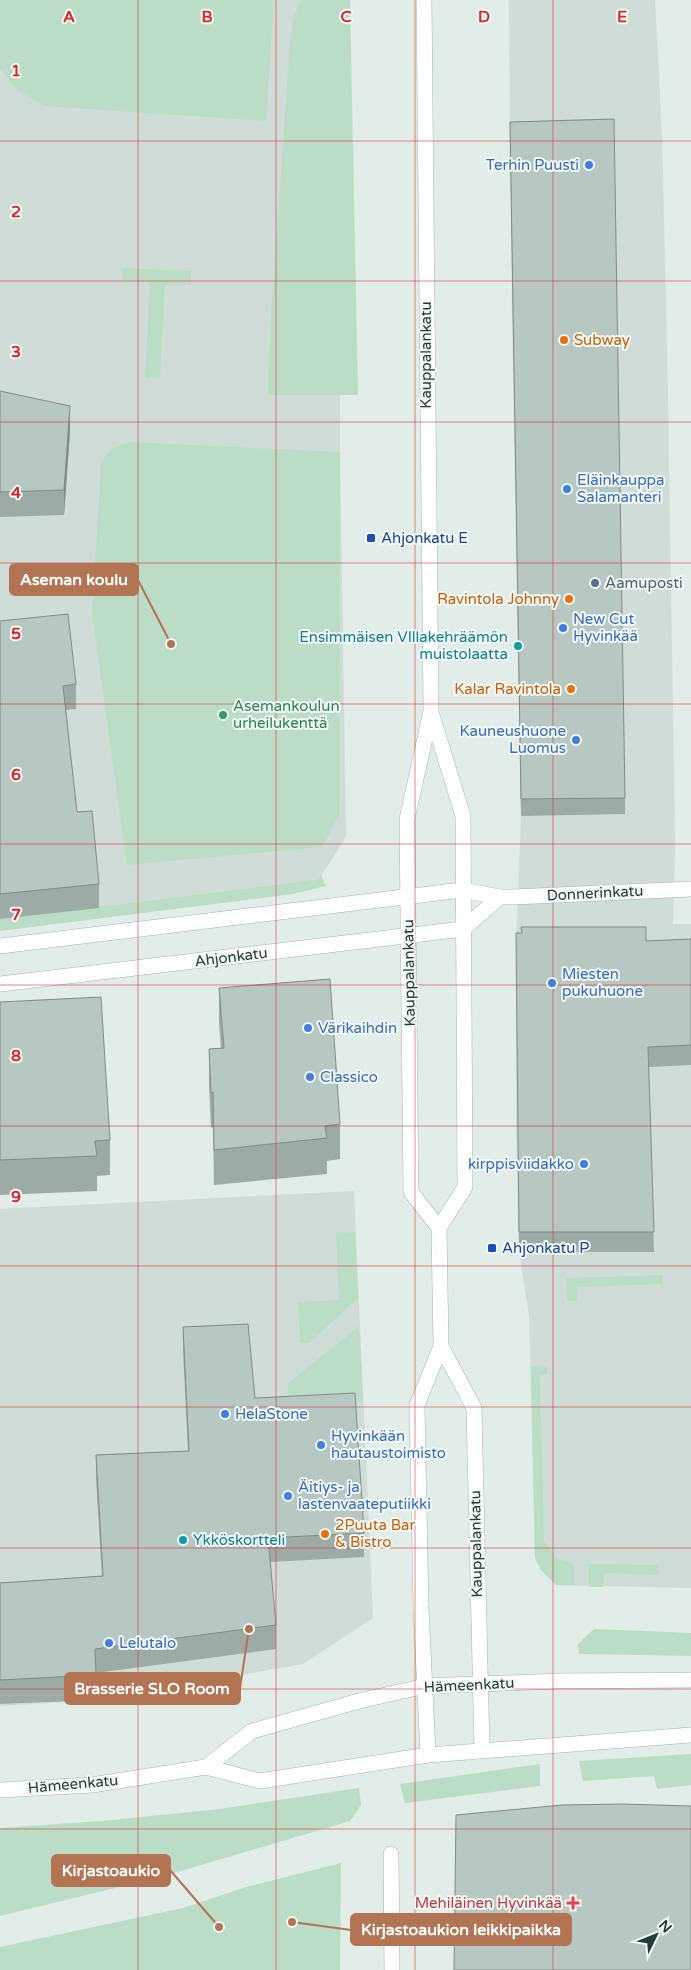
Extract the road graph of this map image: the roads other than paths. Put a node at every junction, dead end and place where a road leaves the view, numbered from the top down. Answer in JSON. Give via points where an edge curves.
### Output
{"nodes":[{"id":1,"x":424,"y":0,"type":"edge"},
{"id":2,"x":431,"y":710,"type":"junction"},
{"id":3,"x":691,"y":889,"type":"edge"},
{"id":4,"x":462,"y":890,"type":"junction"},
{"id":5,"x":407,"y":896,"type":"junction"},
{"id":6,"x":500,"y":897,"type":"junction"},
{"id":7,"x":463,"y":929,"type":"junction"},
{"id":8,"x":408,"y":936,"type":"junction"},
{"id":9,"x":0,"y":946,"type":"edge"},
{"id":10,"x":0,"y":984,"type":"edge"},
{"id":11,"x":439,"y":1228,"type":"junction"},
{"id":12,"x":440,"y":1346,"type":"junction"},
{"id":13,"x":691,"y":1680,"type":"edge"},
{"id":14,"x":480,"y":1684,"type":"junction"},
{"id":15,"x":425,"y":1686,"type":"junction"},
{"id":16,"x":691,"y":1736,"type":"edge"},
{"id":17,"x":482,"y":1750,"type":"junction"},
{"id":18,"x":428,"y":1755,"type":"junction"},
{"id":19,"x":206,"y":1767,"type":"junction"},
{"id":20,"x":0,"y":1790,"type":"edge"},
{"id":21,"x":391,"y":1854,"type":"dead end"},
{"id":22,"x":392,"y":1970,"type":"edge"}],
"edges":[{"from":1,"to":2,"type":"main road","name":"Kauppalankatu"},
{"from":2,"to":4,"type":"main road","name":"Kauppalankatu","via":[[463,816]]},
{"from":2,"to":5,"type":"main road","name":"Kauppalankatu","via":[[407,818]]},
{"from":3,"to":6,"type":"main road","name":"Donnerinkatu"},
{"from":4,"to":5,"type":"main road"},
{"from":4,"to":6,"type":"main road","name":"Donnerinkatu"},
{"from":4,"to":7,"type":"main road","name":"Kauppalankatu"},
{"from":5,"to":8,"type":"main road","name":"Kauppalankatu"},
{"from":5,"to":9,"type":"main road"},
{"from":6,"to":7,"type":"main road"},
{"from":7,"to":8,"type":"main road","name":"Ahjonkatu"},
{"from":7,"to":11,"type":"main road","name":"Kauppalankatu","via":[[465,1187]]},
{"from":8,"to":10,"type":"main road","name":"Ahjonkatu"},
{"from":8,"to":11,"type":"main road","name":"Kauppalankatu","via":[[411,1192]]},
{"from":11,"to":12,"type":"main road","name":"Kauppalankatu"},
{"from":12,"to":14,"type":"main road","name":"Kauppalankatu","via":[[474,1408]]},
{"from":12,"to":15,"type":"main road","name":"Kauppalankatu","via":[[417,1404]]},
{"from":13,"to":14,"type":"main road","name":"Hämeenkatu"},
{"from":14,"to":15,"type":"main road","name":"Hämeenkatu"},
{"from":14,"to":17,"type":"main road","name":"Kauppalankatu"},
{"from":15,"to":18,"type":"main road","name":"Kauppalankatu"},
{"from":15,"to":19,"type":"main road","name":"Hämeenkatu","via":[[359,1700],[252,1731]]},
{"from":16,"to":17,"type":"main road","name":"Hämeenkatu"},
{"from":17,"to":18,"type":"main road","name":"Hämeenkatu"},
{"from":18,"to":19,"type":"main road","name":"Hämeenkatu","via":[[260,1781]]},
{"from":19,"to":20,"type":"main road","name":"Hämeenkatu","via":[[92,1785]]},
{"from":21,"to":22,"type":"main road"}]}
